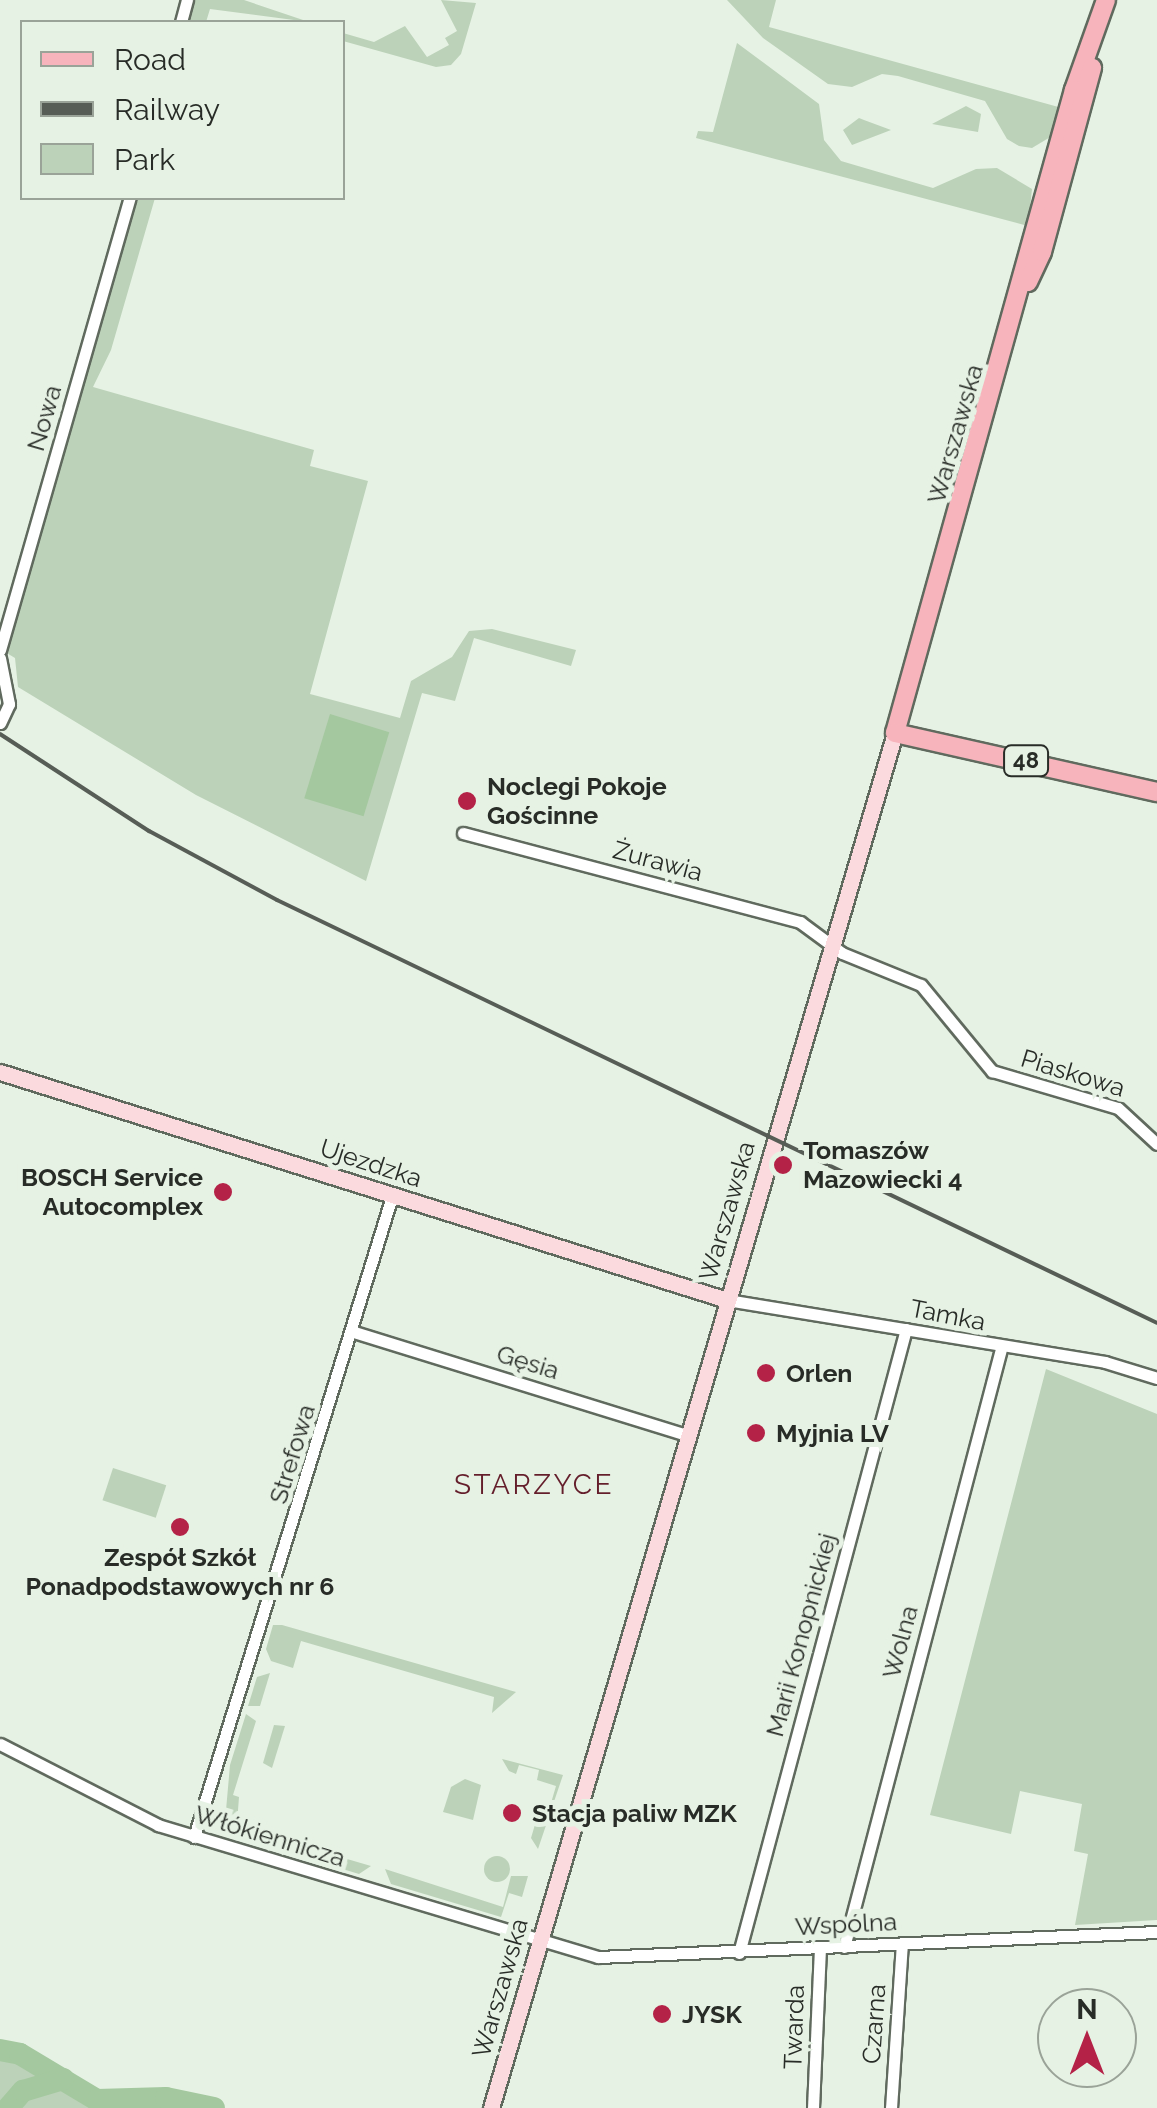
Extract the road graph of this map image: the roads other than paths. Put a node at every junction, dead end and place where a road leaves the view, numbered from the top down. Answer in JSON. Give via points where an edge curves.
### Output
{"nodes":[{"id":1,"x":1106,"y":2,"type":"edge"},
{"id":2,"x":129,"y":200,"type":"edge"},
{"id":3,"x":0,"y":650,"type":"edge"},
{"id":4,"x":0,"y":662,"type":"edge"},
{"id":5,"x":0,"y":724,"type":"edge"},
{"id":6,"x":894,"y":733,"type":"junction"},
{"id":7,"x":1157,"y":792,"type":"edge"},
{"id":8,"x":464,"y":833,"type":"dead end"},
{"id":9,"x":833,"y":948,"type":"junction"},
{"id":10,"x":0,"y":1072,"type":"edge"},
{"id":11,"x":1157,"y":1144,"type":"edge"},
{"id":12,"x":392,"y":1196,"type":"junction"},
{"id":13,"x":728,"y":1300,"type":"junction"},
{"id":14,"x":906,"y":1328,"type":"junction"},
{"id":15,"x":354,"y":1332,"type":"junction"},
{"id":16,"x":1001,"y":1349,"type":"junction"},
{"id":17,"x":1157,"y":1378,"type":"edge"},
{"id":18,"x":689,"y":1436,"type":"junction"},
{"id":19,"x":0,"y":1744,"type":"edge"},
{"id":20,"x":194,"y":1838,"type":"junction"},
{"id":21,"x":1157,"y":1932,"type":"edge"},
{"id":22,"x":540,"y":1939,"type":"junction"},
{"id":23,"x":902,"y":1943,"type":"junction"},
{"id":24,"x":844,"y":1946,"type":"junction"},
{"id":25,"x":820,"y":1948,"type":"junction"},
{"id":26,"x":740,"y":1953,"type":"junction"},
{"id":27,"x":491,"y":2108,"type":"edge"},
{"id":28,"x":813,"y":2108,"type":"edge"},
{"id":29,"x":891,"y":2108,"type":"edge"}],
"edges":[{"from":1,"to":6,"type":"main road","name":"Warszawska","via":[[1074,90]]},
{"from":2,"to":3,"type":"street","name":"Nowa"},
{"from":4,"to":5,"type":"street","via":[[9,704]]},
{"from":6,"to":7,"type":"main road","number":"48"},
{"from":6,"to":9,"type":"main road","name":"Warszawska"},
{"from":8,"to":9,"type":"street","name":"Żurawia","via":[[800,922]]},
{"from":9,"to":11,"type":"street","name":"Piaskowa","via":[[921,985],[992,1071],[1118,1108]]},
{"from":9,"to":13,"type":"main road","name":"Warszawska"},
{"from":10,"to":12,"type":"main road","name":"Ujezdzka"},
{"from":12,"to":13,"type":"main road","name":"Ujezdzka"},
{"from":12,"to":15,"type":"street","name":"Strefowa"},
{"from":13,"to":14,"type":"street","name":"Tamka"},
{"from":13,"to":18,"type":"main road","name":"Warszawska"},
{"from":14,"to":16,"type":"street","name":"Tamka"},
{"from":14,"to":26,"type":"street","name":"Marii Konopnickiej"},
{"from":15,"to":18,"type":"street","name":"Gęsia"},
{"from":15,"to":20,"type":"street","name":"Strefowa"},
{"from":16,"to":17,"type":"street","name":"Tamka","via":[[1105,1362]]},
{"from":16,"to":24,"type":"street","name":"Wolna"},
{"from":18,"to":22,"type":"main road","name":"Warszawska"},
{"from":19,"to":20,"type":"street","name":"Włókiennicza"},
{"from":20,"to":22,"type":"street","name":"Włókiennicza"},
{"from":21,"to":23,"type":"street","name":"Wspólna"},
{"from":22,"to":26,"type":"street","name":"Wspólna","via":[[616,1959]]},
{"from":22,"to":27,"type":"main road","name":"Warszawska"},
{"from":23,"to":24,"type":"street","name":"Wspólna"},
{"from":23,"to":29,"type":"street","name":"Czarna"},
{"from":24,"to":25,"type":"street","name":"Wspólna"},
{"from":25,"to":26,"type":"street","name":"Wspólna"},
{"from":25,"to":28,"type":"street","name":"Twarda"}]}
